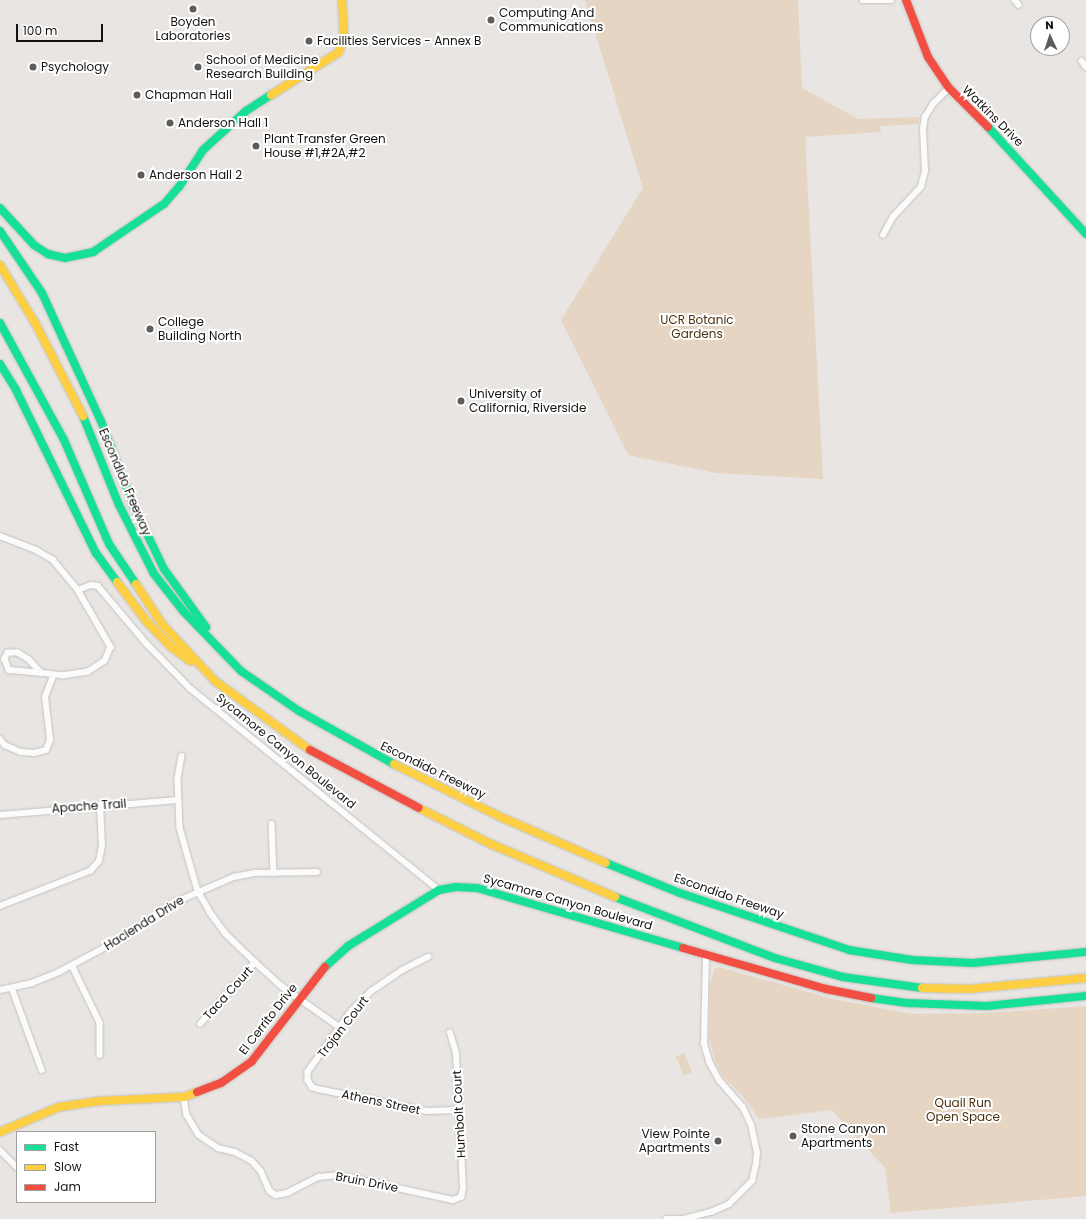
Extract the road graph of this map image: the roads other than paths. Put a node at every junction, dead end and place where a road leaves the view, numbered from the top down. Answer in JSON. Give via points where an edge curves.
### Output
{"nodes":[{"id":1,"x":342,"y":0,"type":"edge"},
{"id":2,"x":863,"y":0,"type":"edge"},
{"id":3,"x":891,"y":0,"type":"edge"},
{"id":4,"x":906,"y":0,"type":"edge"},
{"id":5,"x":1015,"y":0,"type":"edge"},
{"id":6,"x":1020,"y":5,"type":"dead end"},
{"id":7,"x":1082,"y":61,"type":"dead end"},
{"id":8,"x":1086,"y":67,"type":"edge"},
{"id":9,"x":949,"y":88,"type":"junction"},
{"id":10,"x":0,"y":208,"type":"edge"},
{"id":11,"x":0,"y":231,"type":"edge"},
{"id":12,"x":1086,"y":234,"type":"edge"},
{"id":13,"x":883,"y":235,"type":"dead end"},
{"id":14,"x":1,"y":266,"type":"edge"},
{"id":15,"x":0,"y":323,"type":"edge"},
{"id":16,"x":0,"y":364,"type":"edge"},
{"id":17,"x":0,"y":536,"type":"edge"},
{"id":18,"x":78,"y":590,"type":"junction"},
{"id":19,"x":241,"y":671,"type":"junction"},
{"id":20,"x":41,"y":673,"type":"junction"},
{"id":21,"x":54,"y":676,"type":"junction"},
{"id":22,"x":215,"y":681,"type":"junction"},
{"id":23,"x":0,"y":739,"type":"edge"},
{"id":24,"x":182,"y":756,"type":"dead end"},
{"id":25,"x":177,"y":800,"type":"junction"},
{"id":26,"x":100,"y":805,"type":"junction"},
{"id":27,"x":0,"y":815,"type":"edge"},
{"id":28,"x":272,"y":824,"type":"dead end"},
{"id":29,"x":317,"y":872,"type":"dead end"},
{"id":30,"x":274,"y":873,"type":"junction"},
{"id":31,"x":439,"y":890,"type":"junction"},
{"id":32,"x":198,"y":891,"type":"junction"},
{"id":33,"x":0,"y":906,"type":"edge"},
{"id":34,"x":1086,"y":952,"type":"edge"},
{"id":35,"x":706,"y":955,"type":"junction"},
{"id":36,"x":429,"y":957,"type":"dead end"},
{"id":37,"x":255,"y":962,"type":"junction"},
{"id":38,"x":72,"y":965,"type":"junction"},
{"id":39,"x":1086,"y":978,"type":"edge"},
{"id":40,"x":12,"y":988,"type":"junction"},
{"id":41,"x":0,"y":990,"type":"edge"},
{"id":42,"x":1086,"y":996,"type":"edge"},
{"id":43,"x":300,"y":1000,"type":"junction"},
{"id":44,"x":200,"y":1024,"type":"dead end"},
{"id":45,"x":341,"y":1028,"type":"junction"},
{"id":46,"x":450,"y":1033,"type":"dead end"},
{"id":47,"x":100,"y":1055,"type":"dead end"},
{"id":48,"x":42,"y":1070,"type":"dead end"},
{"id":49,"x":308,"y":1080,"type":"joint"},
{"id":50,"x":184,"y":1097,"type":"junction"},
{"id":51,"x":458,"y":1110,"type":"junction"},
{"id":52,"x":0,"y":1132,"type":"edge"},
{"id":53,"x":0,"y":1150,"type":"edge"},
{"id":54,"x":16,"y":1166,"type":"edge"},
{"id":55,"x":461,"y":1197,"type":"joint"},
{"id":56,"x":666,"y":1219,"type":"edge"}],
"edges":[{"from":1,"to":10,"type":"main road","via":[[342,47],[334,57],[264,98],[228,125],[203,150],[180,187],[156,211],[105,244],[82,256],[61,257],[40,250]]},
{"from":2,"to":3,"type":"street"},
{"from":4,"to":9,"type":"main road","name":"Watkins Drive","via":[[928,57]]},
{"from":5,"to":6,"type":"street"},
{"from":7,"to":8,"type":"street"},
{"from":9,"to":12,"type":"main road","name":"Watkins Drive","via":[[1021,161]]},
{"from":9,"to":13,"type":"street","via":[[933,104],[925,117],[925,171],[921,187],[893,217]]},
{"from":11,"to":19,"type":"main road","via":[[42,293],[101,421],[134,507],[164,569],[177,590]]},
{"from":14,"to":19,"type":"main road","name":"Escondido Freeway","via":[[35,323],[89,428],[119,505],[154,574],[184,612]]},
{"from":15,"to":22,"type":"main road","via":[[64,440],[109,544],[162,624]]},
{"from":16,"to":22,"type":"main road","via":[[16,390],[96,553],[147,622],[172,647]]},
{"from":17,"to":18,"type":"street","via":[[36,550],[53,560]]},
{"from":18,"to":21,"type":"street","via":[[111,647],[105,661],[88,672]]},
{"from":18,"to":31,"type":"street","name":"Sycamore Canyon Boulevard","via":[[91,585],[102,590],[147,644],[188,685]]},
{"from":19,"to":34,"type":"main road","name":"Escondido Freeway","via":[[300,711],[379,757],[503,818],[680,893],[849,950],[912,960],[973,963]]},
{"from":20,"to":20,"type":"street","via":[[18,653],[8,653],[5,659],[9,670]]},
{"from":20,"to":21,"type":"street"},
{"from":21,"to":23,"type":"street","via":[[45,697],[50,740],[46,750],[34,753],[21,752],[5,745]]},
{"from":22,"to":39,"type":"main road","via":[[305,747],[366,782],[491,844],[599,891],[775,958],[843,977],[909,988],[969,989]]},
{"from":24,"to":25,"type":"street"},
{"from":25,"to":26,"type":"street","name":"Apache Trail"},
{"from":25,"to":32,"type":"street","via":[[181,835]]},
{"from":26,"to":27,"type":"street","name":"Apache Trail"},
{"from":26,"to":33,"type":"street","via":[[102,846],[99,860],[90,871]]},
{"from":28,"to":30,"type":"street"},
{"from":29,"to":30,"type":"street","name":"Hacienda Drive"},
{"from":30,"to":32,"type":"street","name":"Hacienda Drive","via":[[234,877]]},
{"from":31,"to":35,"type":"main road","name":"Sycamore Canyon Boulevard","via":[[477,888]]},
{"from":31,"to":43,"type":"main road","name":"El Cerrito Drive","via":[[348,946],[318,975]]},
{"from":32,"to":37,"type":"street","via":[[225,933]]},
{"from":32,"to":38,"type":"street","name":"Hacienda Drive","via":[[171,904],[119,940]]},
{"from":35,"to":42,"type":"main road","name":"Sycamore Canyon Boulevard","via":[[826,989],[908,1003],[988,1006]]},
{"from":35,"to":56,"type":"street","via":[[704,1044],[710,1064],[720,1082],[743,1108],[751,1125],[757,1153],[756,1164],[752,1181],[729,1204],[691,1217]]},
{"from":36,"to":45,"type":"street","name":"Trojan Court","via":[[371,992]]},
{"from":37,"to":43,"type":"street"},
{"from":37,"to":44,"type":"street","name":"Taca Court"},
{"from":38,"to":40,"type":"street","name":"Hacienda Drive","via":[[32,984]]},
{"from":38,"to":47,"type":"street","via":[[100,1023]]},
{"from":40,"to":41,"type":"street","name":"Hacienda Drive"},
{"from":40,"to":48,"type":"street"},
{"from":43,"to":45,"type":"street"},
{"from":43,"to":50,"type":"main road","name":"El Cerrito Drive","via":[[264,1048],[238,1073],[202,1092]]},
{"from":45,"to":49,"type":"street","name":"Trojan Court","via":[[308,1072]]},
{"from":46,"to":51,"type":"street","name":"Humbolt Court","via":[[456,1053]]},
{"from":49,"to":51,"type":"street","name":"Athens Street","via":[[312,1087],[427,1112]]},
{"from":50,"to":52,"type":"main road","name":"El Cerrito Drive","via":[[100,1101],[59,1107]]},
{"from":50,"to":55,"type":"street","name":"Bruin Drive","via":[[187,1115],[199,1135],[218,1148],[235,1152],[252,1161],[261,1171],[270,1192],[276,1195],[287,1194],[319,1177],[334,1174],[453,1200]]},
{"from":51,"to":55,"type":"street","name":"Humbolt Court"},
{"from":53,"to":54,"type":"street"}]}
